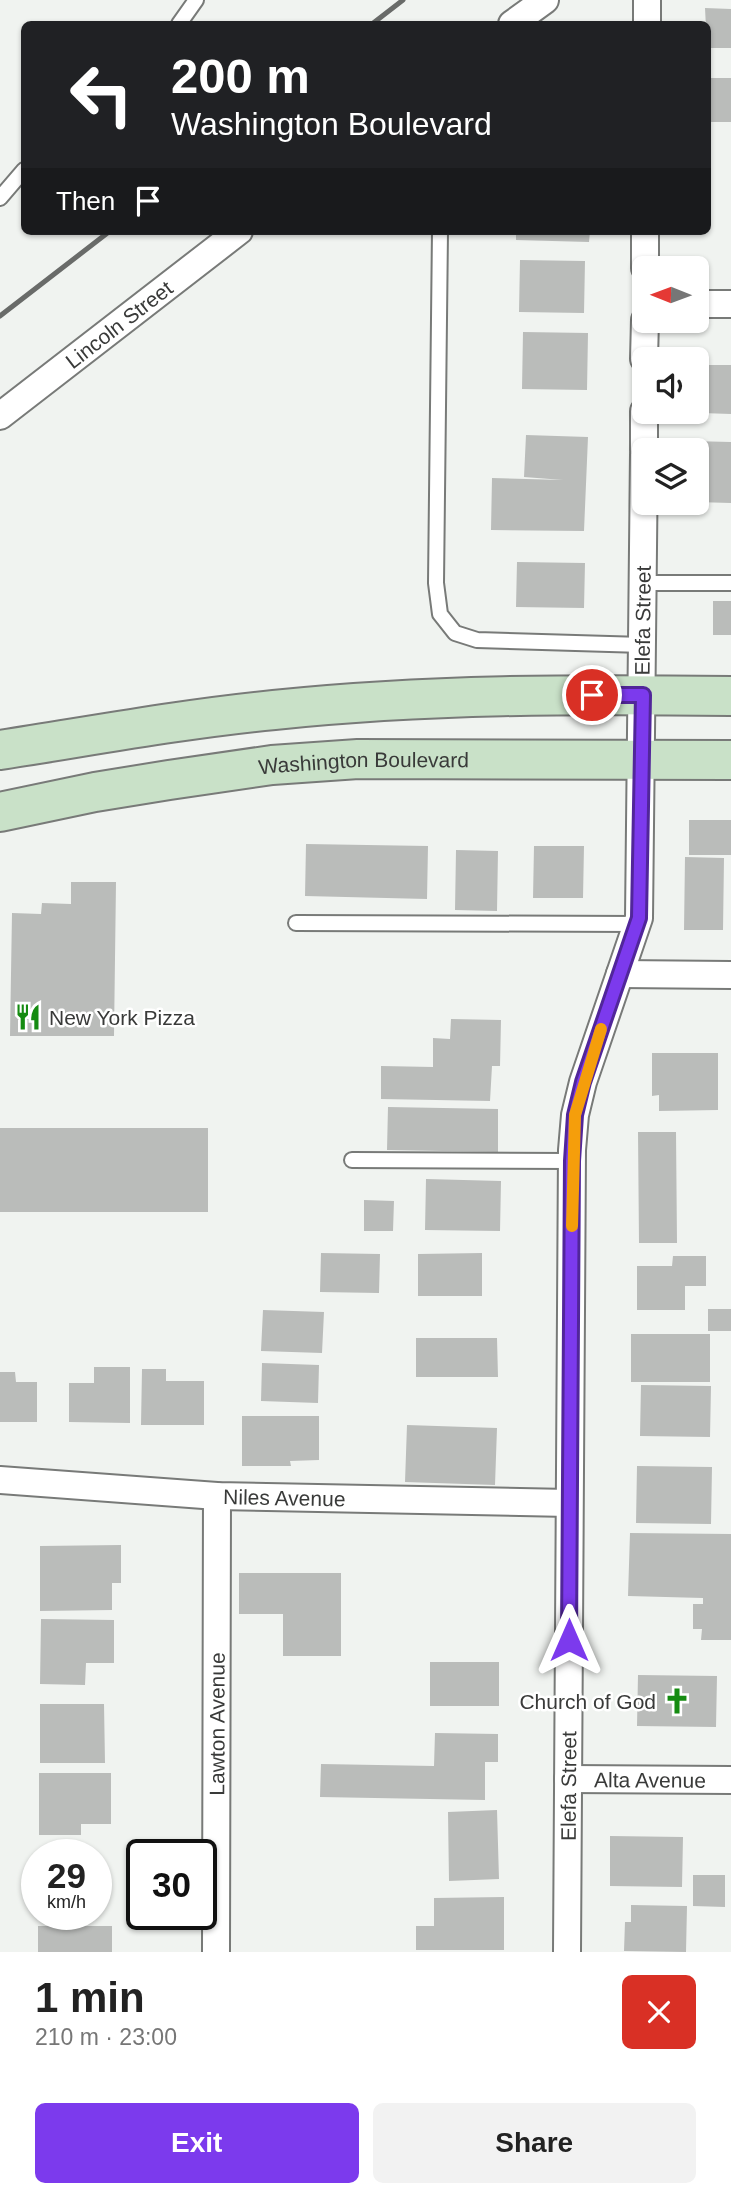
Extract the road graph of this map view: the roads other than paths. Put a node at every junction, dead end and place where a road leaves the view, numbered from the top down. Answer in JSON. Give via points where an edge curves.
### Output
{"nodes":[{"id":1,"x":196,"y":0,"type":"edge"},
{"id":2,"x":545,"y":0,"type":"edge"},
{"id":3,"x":648,"y":0,"type":"edge"},
{"id":4,"x":181,"y":21,"type":"edge"},
{"id":5,"x":516,"y":21,"type":"edge"},
{"id":6,"x":647,"y":21,"type":"edge"},
{"id":7,"x":21,"y":174,"type":"edge"},
{"id":8,"x":0,"y":198,"type":"edge"},
{"id":9,"x":234,"y":235,"type":"edge"},
{"id":10,"x":440,"y":235,"type":"edge"},
{"id":11,"x":645,"y":235,"type":"edge"},
{"id":12,"x":645,"y":256,"type":"edge"},
{"id":13,"x":709,"y":304,"type":"edge"},
{"id":14,"x":731,"y":304,"type":"edge"},
{"id":15,"x":0,"y":416,"type":"edge"},
{"id":16,"x":644,"y":515,"type":"edge"},
{"id":17,"x":643,"y":583,"type":"junction"},
{"id":18,"x":731,"y":583,"type":"edge"},
{"id":19,"x":643,"y":645,"type":"junction"},
{"id":20,"x":643,"y":695,"type":"junction"},
{"id":21,"x":731,"y":696,"type":"edge"},
{"id":22,"x":0,"y":750,"type":"edge"},
{"id":23,"x":642,"y":760,"type":"junction"},
{"id":24,"x":731,"y":760,"type":"edge"},
{"id":25,"x":0,"y":812,"type":"edge"},
{"id":26,"x":296,"y":923,"type":"dead end"},
{"id":27,"x":637,"y":924,"type":"junction"},
{"id":28,"x":620,"y":974,"type":"junction"},
{"id":29,"x":731,"y":975,"type":"edge"},
{"id":30,"x":352,"y":1160,"type":"dead end"},
{"id":31,"x":572,"y":1161,"type":"junction"},
{"id":32,"x":0,"y":1480,"type":"edge"},
{"id":33,"x":217,"y":1496,"type":"junction"},
{"id":34,"x":569,"y":1503,"type":"junction"},
{"id":35,"x":568,"y":1779,"type":"junction"},
{"id":36,"x":731,"y":1780,"type":"edge"},
{"id":37,"x":216,"y":1952,"type":"edge"},
{"id":38,"x":567,"y":1952,"type":"edge"}],
"edges":[{"from":1,"to":4,"type":"lane"},
{"from":2,"to":5,"type":"street"},
{"from":3,"to":6,"type":"street"},
{"from":7,"to":8,"type":"lane"},
{"from":9,"to":15,"type":"street","name":"Lincoln Street"},
{"from":10,"to":19,"type":"lane","via":[[436,570],[440,614],[455,633],[477,640]]},
{"from":11,"to":12,"type":"street"},
{"from":13,"to":14,"type":"street"},
{"from":16,"to":17,"type":"street","name":"Elefa Street"},
{"from":17,"to":18,"type":"lane"},
{"from":17,"to":19,"type":"street","name":"Elefa Street"},
{"from":19,"to":20,"type":"street","name":"Elefa Street"},
{"from":20,"to":21,"type":"main road"},
{"from":20,"to":22,"type":"main road","via":[[354,702],[172,723]]},
{"from":20,"to":23,"type":"street","name":"Elefa Street"},
{"from":23,"to":24,"type":"main road","name":"Washington Boulevard"},
{"from":23,"to":25,"type":"main road","name":"Washington Boulevard","via":[[358,759],[284,764],[96,792]]},
{"from":23,"to":27,"type":"street","name":"Elefa Street"},
{"from":26,"to":27,"type":"lane"},
{"from":27,"to":28,"type":"street","name":"Elefa Street"},
{"from":28,"to":29,"type":"street"},
{"from":28,"to":31,"type":"street","name":"Elefa Street","via":[[583,1082]]},
{"from":30,"to":31,"type":"lane"},
{"from":31,"to":34,"type":"street","name":"Elefa Street"},
{"from":32,"to":33,"type":"street","name":"Niles Avenue"},
{"from":33,"to":34,"type":"street","name":"Niles Avenue"},
{"from":33,"to":37,"type":"street","name":"Lawton Avenue"},
{"from":34,"to":35,"type":"street","name":"Elefa Street"},
{"from":35,"to":36,"type":"street","name":"Alta Avenue"},
{"from":35,"to":38,"type":"street","name":"Elefa Street"}]}
